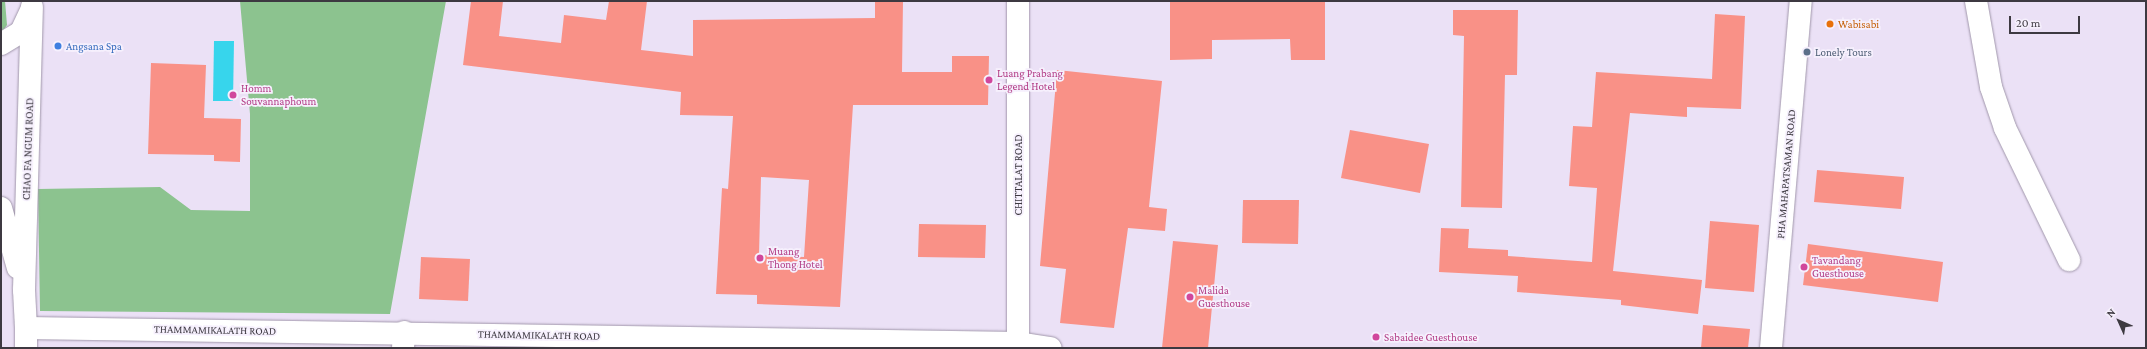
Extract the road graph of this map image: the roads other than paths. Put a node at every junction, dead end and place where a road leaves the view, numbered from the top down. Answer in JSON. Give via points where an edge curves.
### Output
{"nodes":[{"id":1,"x":1018,"y":1,"type":"edge"},
{"id":2,"x":1801,"y":1,"type":"edge"},
{"id":3,"x":1976,"y":1,"type":"edge"},
{"id":4,"x":32,"y":4,"type":"edge"},
{"id":5,"x":1,"y":44,"type":"edge"},
{"id":6,"x":1,"y":208,"type":"edge"},
{"id":7,"x":2069,"y":260,"type":"dead end"},
{"id":8,"x":24,"y":290,"type":"junction"},
{"id":9,"x":26,"y":338,"type":"edge"},
{"id":10,"x":403,"y":340,"type":"edge"},
{"id":11,"x":672,"y":343,"type":"edge"},
{"id":12,"x":1018,"y":346,"type":"edge"},
{"id":13,"x":1050,"y":348,"type":"edge"},
{"id":14,"x":1771,"y":348,"type":"edge"}],
"edges":[{"from":1,"to":12,"type":"street","name":"CHITTALAT ROAD"},
{"from":2,"to":14,"type":"street","name":"PHA MAHAPATSAMAN ROAD"},
{"from":3,"to":7,"type":"street","via":[[1991,87],[2005,128]]},
{"from":4,"to":5,"type":"street","name":"CHAO FA NGUM ROAD","via":[[21,32]]},
{"from":4,"to":8,"type":"street","name":"CHAO FA NGUM ROAD"},
{"from":6,"to":8,"type":"street","name":"CHAO FA NGUM ROAD"},
{"from":8,"to":9,"type":"street","name":"CHAO FA NGUM ROAD"},
{"from":9,"to":10,"type":"street","name":"THAMMAMIKALATH ROAD"},
{"from":10,"to":11,"type":"street","name":"THAMMAMIKALATH ROAD"},
{"from":11,"to":12,"type":"street","name":"THAMMAMIKALATH ROAD"},
{"from":12,"to":13,"type":"street","name":"THAMMAMIKALATH ROAD"}]}
